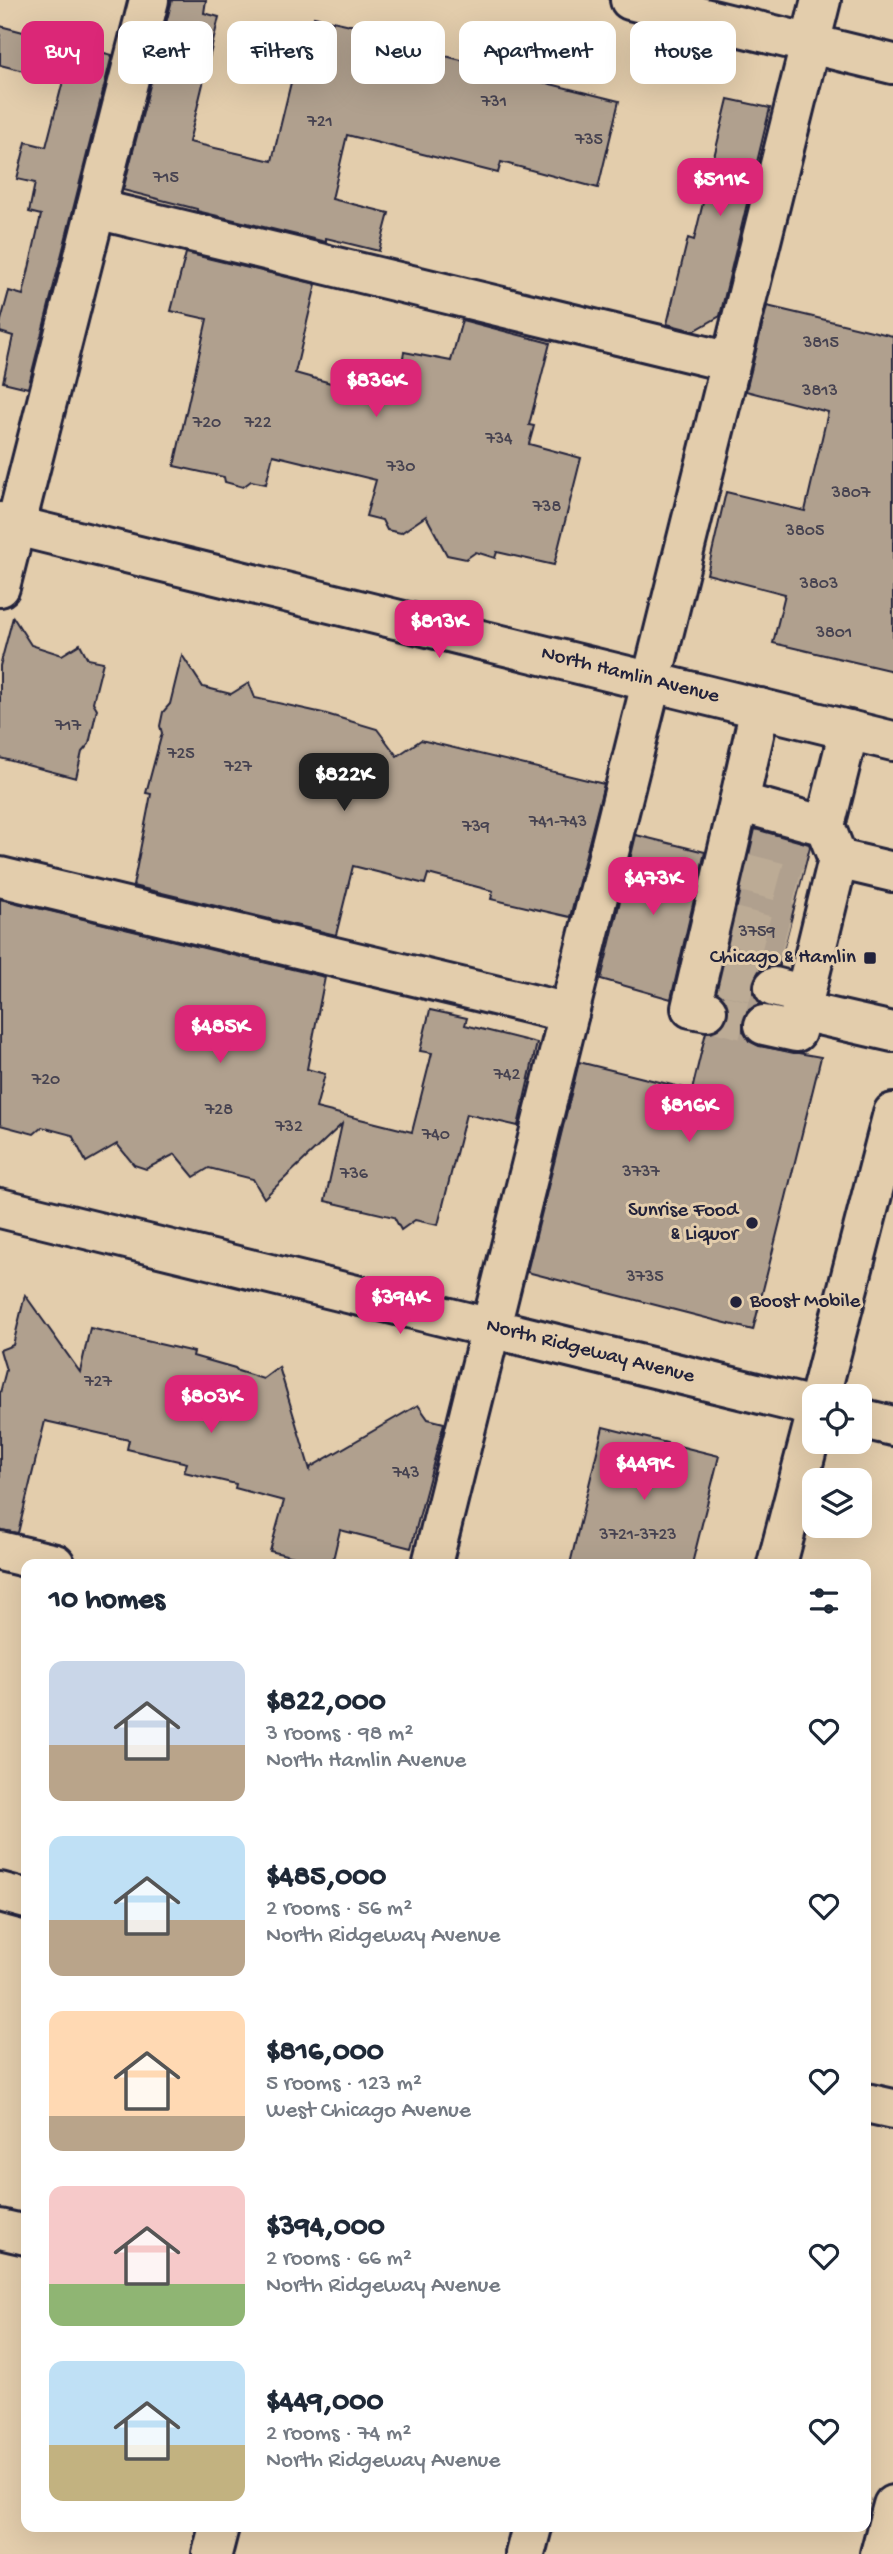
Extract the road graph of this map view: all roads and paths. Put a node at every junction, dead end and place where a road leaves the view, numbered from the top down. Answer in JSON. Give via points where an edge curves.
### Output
{"nodes":[{"id":1,"x":149,"y":0,"type":"edge"},
{"id":2,"x":630,"y":0,"type":"edge"},
{"id":3,"x":821,"y":0,"type":"edge"},
{"id":4,"x":810,"y":44,"type":"junction"},
{"id":5,"x":893,"y":64,"type":"edge"},
{"id":6,"x":96,"y":209,"type":"junction"},
{"id":7,"x":730,"y":362,"type":"junction"},
{"id":8,"x":8,"y":524,"type":"edge"},
{"id":9,"x":0,"y":587,"type":"edge"},
{"id":10,"x":651,"y":682,"type":"junction"},
{"id":11,"x":760,"y":708,"type":"junction"},
{"id":12,"x":849,"y":730,"type":"junction"},
{"id":13,"x":893,"y":741,"type":"edge"},
{"id":14,"x":739,"y":802,"type":"junction"},
{"id":15,"x":822,"y":867,"type":"junction"},
{"id":16,"x":893,"y":872,"type":"edge"},
{"id":17,"x":0,"y":877,"type":"edge"},
{"id":18,"x":794,"y":997,"type":"junction"},
{"id":19,"x":707,"y":1012,"type":"dead end"},
{"id":20,"x":569,"y":1013,"type":"junction"},
{"id":21,"x":764,"y":1025,"type":"tunnel mouth"},
{"id":22,"x":893,"y":1032,"type":"edge"},
{"id":23,"x":893,"y":1113,"type":"edge"},
{"id":24,"x":0,"y":1208,"type":"edge"},
{"id":25,"x":490,"y":1328,"type":"junction"},
{"id":26,"x":823,"y":1384,"type":"edge"},
{"id":27,"x":802,"y":1404,"type":"edge"},
{"id":28,"x":872,"y":1421,"type":"edge"},
{"id":29,"x":893,"y":1426,"type":"edge"},
{"id":30,"x":806,"y":1454,"type":"edge"},
{"id":31,"x":0,"y":1551,"type":"edge"},
{"id":32,"x":34,"y":1559,"type":"edge"},
{"id":33,"x":433,"y":1559,"type":"edge"},
{"id":34,"x":779,"y":1559,"type":"edge"},
{"id":35,"x":0,"y":1892,"type":"edge"},
{"id":36,"x":21,"y":1898,"type":"edge"},
{"id":37,"x":871,"y":2104,"type":"edge"},
{"id":38,"x":893,"y":2109,"type":"edge"},
{"id":39,"x":0,"y":2229,"type":"edge"},
{"id":40,"x":21,"y":2234,"type":"edge"},
{"id":41,"x":893,"y":2505,"type":"edge"},
{"id":42,"x":218,"y":2532,"type":"edge"},
{"id":43,"x":531,"y":2532,"type":"edge"},
{"id":44,"x":212,"y":2554,"type":"edge"},
{"id":45,"x":525,"y":2554,"type":"edge"},
{"id":46,"x":880,"y":2554,"type":"edge"}],
"edges":[{"from":1,"to":6,"type":"street"},
{"from":2,"to":4,"type":"street"},
{"from":3,"to":4,"type":"street"},
{"from":4,"to":5,"type":"street"},
{"from":4,"to":7,"type":"street"},
{"from":6,"to":7,"type":"street"},
{"from":6,"to":8,"type":"street"},
{"from":7,"to":10,"type":"street"},
{"from":8,"to":9,"type":"street"},
{"from":8,"to":10,"type":"street","name":"North Hamlin Avenue"},
{"from":10,"to":11,"type":"street","name":"North Hamlin Avenue"},
{"from":10,"to":20,"type":"street"},
{"from":11,"to":12,"type":"street","name":"North Hamlin Avenue"},
{"from":11,"to":14,"type":"street"},
{"from":12,"to":13,"type":"street","name":"North Hamlin Avenue"},
{"from":12,"to":15,"type":"street"},
{"from":14,"to":15,"type":"street"},
{"from":14,"to":19,"type":"street","via":[[733,869],[721,923],[708,972],[691,1008]]},
{"from":15,"to":16,"type":"street"},
{"from":15,"to":18,"type":"street","via":[[801,944]]},
{"from":17,"to":20,"type":"street"},
{"from":18,"to":21,"type":"street","via":[[796,1032]]},
{"from":18,"to":22,"type":"street"},
{"from":20,"to":25,"type":"street"},
{"from":23,"to":26,"type":"street"},
{"from":24,"to":25,"type":"street","name":"North Ridgeway Avenue"},
{"from":25,"to":27,"type":"street","name":"North Ridgeway Avenue"},
{"from":25,"to":33,"type":"street"},
{"from":28,"to":29,"type":"street"},
{"from":30,"to":34,"type":"street"},
{"from":31,"to":32,"type":"street"},
{"from":35,"to":36,"type":"street"},
{"from":37,"to":38,"type":"street"},
{"from":39,"to":40,"type":"street"},
{"from":41,"to":46,"type":"street"},
{"from":42,"to":44,"type":"street"},
{"from":43,"to":45,"type":"street"}]}
